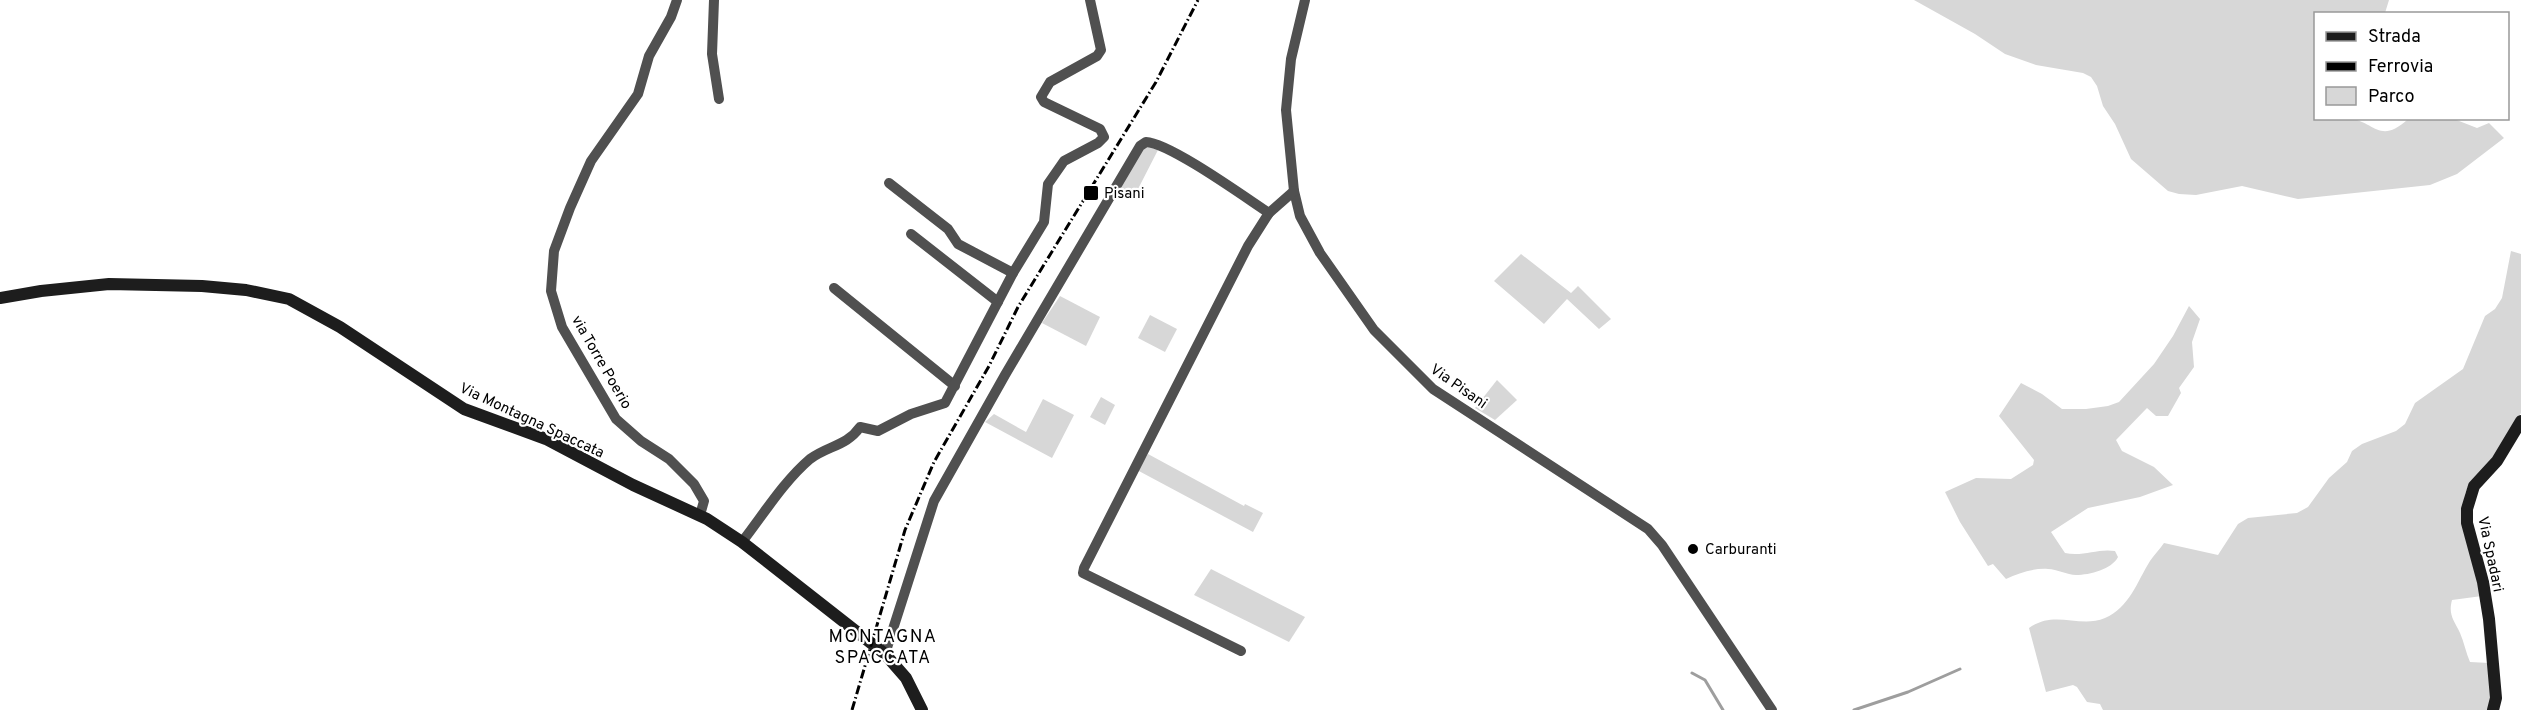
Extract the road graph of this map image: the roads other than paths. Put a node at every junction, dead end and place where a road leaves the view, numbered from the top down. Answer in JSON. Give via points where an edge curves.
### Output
{"nodes":[{"id":1,"x":677,"y":0,"type":"edge"},
{"id":2,"x":714,"y":0,"type":"edge"},
{"id":3,"x":1090,"y":0,"type":"edge"},
{"id":4,"x":1305,"y":0,"type":"edge"},
{"id":5,"x":719,"y":99,"type":"dead end"},
{"id":6,"x":889,"y":183,"type":"dead end"},
{"id":7,"x":1294,"y":191,"type":"junction"},
{"id":8,"x":1269,"y":213,"type":"junction"},
{"id":9,"x":911,"y":234,"type":"dead end"},
{"id":10,"x":1013,"y":273,"type":"junction"},
{"id":11,"x":834,"y":288,"type":"dead end"},
{"id":12,"x":0,"y":298,"type":"edge"},
{"id":13,"x":998,"y":302,"type":"junction"},
{"id":14,"x":955,"y":386,"type":"junction"},
{"id":15,"x":2521,"y":421,"type":"edge"},
{"id":16,"x":700,"y":515,"type":"junction"},
{"id":17,"x":742,"y":542,"type":"junction"},
{"id":18,"x":1240,"y":651,"type":"dead end"},
{"id":19,"x":885,"y":654,"type":"junction"},
{"id":20,"x":922,"y":710,"type":"edge"},
{"id":21,"x":1772,"y":710,"type":"edge"},
{"id":22,"x":2493,"y":710,"type":"edge"}],
"edges":[{"from":1,"to":16,"type":"street","name":"via Torre Poerio","via":[[649,56],[638,94],[591,161],[570,208],[554,251],[551,291],[562,327],[611,412],[694,484],[704,501]]},
{"from":2,"to":5,"type":"street","via":[[712,54]]},
{"from":3,"to":10,"type":"street","via":[[1101,50],[1050,82],[1041,97],[1100,129],[1104,136],[1064,161],[1048,184],[1044,222]]},
{"from":4,"to":7,"type":"street","name":"Via Pisani","via":[[1291,58],[1286,110]]},
{"from":6,"to":10,"type":"street","via":[[948,229],[958,244]]},
{"from":7,"to":8,"type":"street"},
{"from":7,"to":21,"type":"street","name":"Via Pisani","via":[[1300,216],[1320,253],[1374,330],[1433,389],[1648,529],[1662,544]]},
{"from":8,"to":18,"type":"street","via":[[1242,256],[1083,573]]},
{"from":8,"to":19,"type":"street","via":[[1157,145],[1146,142],[1140,146],[934,501]]},
{"from":9,"to":13,"type":"street"},
{"from":10,"to":13,"type":"street"},
{"from":11,"to":14,"type":"street"},
{"from":12,"to":16,"type":"main road","name":"Via Montagna Spaccata","via":[[109,284],[202,286],[290,299],[464,409],[546,439]]},
{"from":13,"to":14,"type":"street"},
{"from":14,"to":17,"type":"street","via":[[945,403],[878,431],[860,427],[842,444],[816,455]]},
{"from":15,"to":22,"type":"main road","name":"Via Spadari","via":[[2497,461],[2474,486],[2467,509],[2489,619],[2496,698]]},
{"from":16,"to":17,"type":"main road","name":"Via Montagna Spaccata"},
{"from":17,"to":19,"type":"main road","name":"Via Montagna Spaccata"},
{"from":19,"to":20,"type":"main road","name":"Via Montagna Spaccata","via":[[906,678]]}]}
